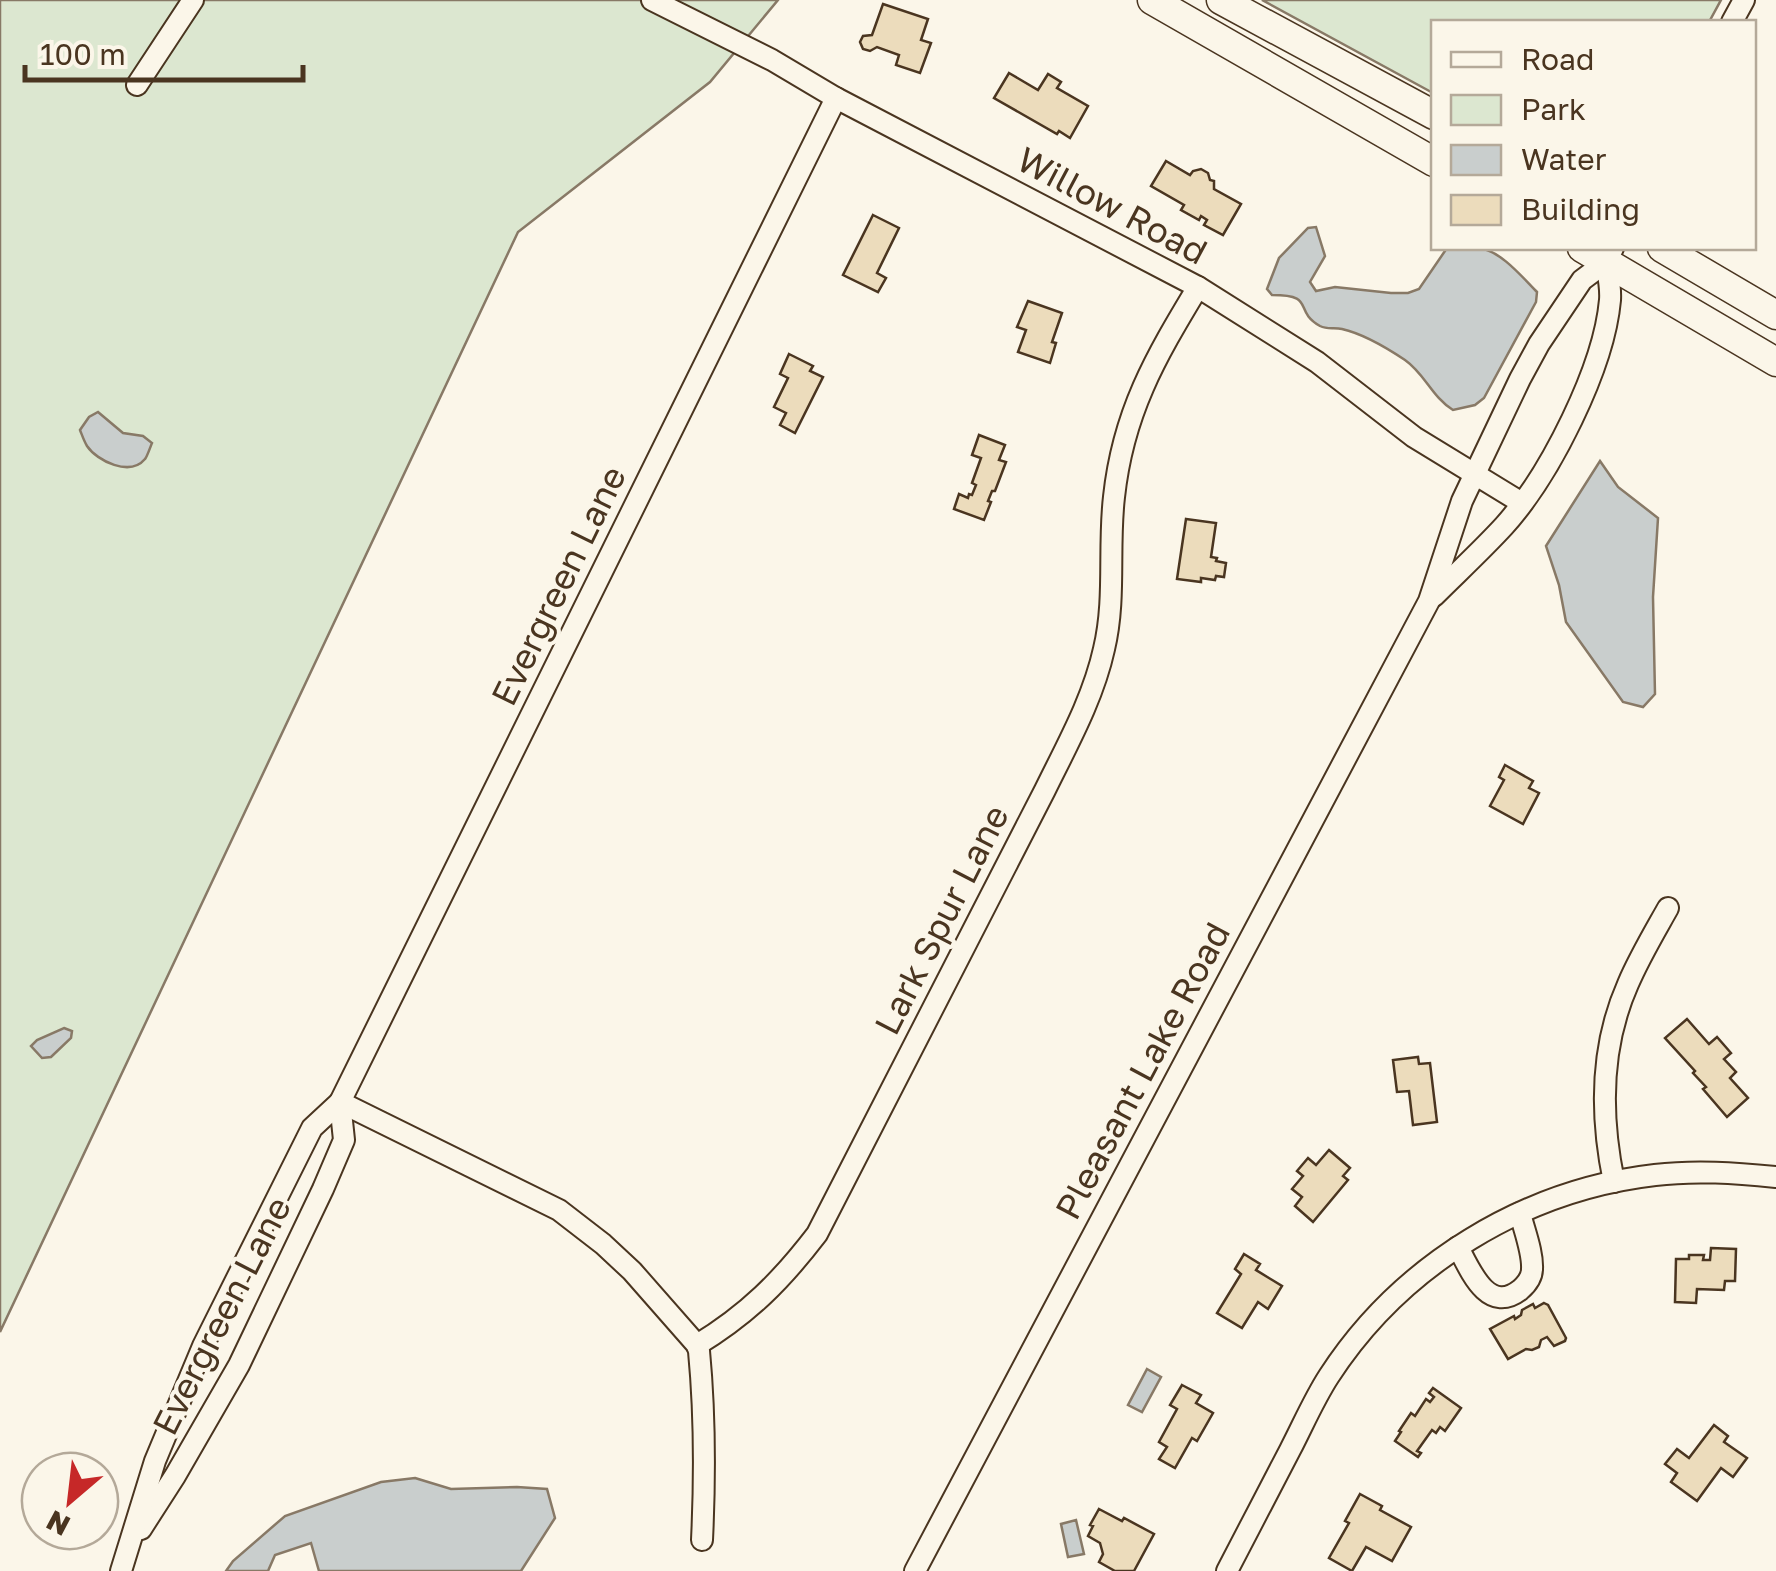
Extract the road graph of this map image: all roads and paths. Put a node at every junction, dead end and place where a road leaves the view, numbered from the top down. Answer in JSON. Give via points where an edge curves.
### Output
{"nodes":[{"id":1,"x":193,"y":0,"type":"edge"},
{"id":2,"x":652,"y":0,"type":"edge"},
{"id":3,"x":1152,"y":0,"type":"edge"},
{"id":4,"x":1221,"y":0,"type":"edge"},
{"id":5,"x":136,"y":85,"type":"dead end"},
{"id":6,"x":836,"y":98,"type":"junction"},
{"id":7,"x":1431,"y":113,"type":"edge"},
{"id":8,"x":1431,"y":160,"type":"edge"},
{"id":9,"x":1665,"y":250,"type":"edge"},
{"id":10,"x":1600,"y":252,"type":"edge"},
{"id":11,"x":1198,"y":287,"type":"junction"},
{"id":12,"x":1776,"y":314,"type":"edge"},
{"id":13,"x":1776,"y":362,"type":"edge"},
{"id":14,"x":1474,"y":472,"type":"junction"},
{"id":15,"x":1522,"y":503,"type":"junction"},
{"id":16,"x":1429,"y":601,"type":"junction"},
{"id":17,"x":1668,"y":908,"type":"dead end"},
{"id":18,"x":340,"y":1102,"type":"junction"},
{"id":19,"x":1776,"y":1177,"type":"edge"},
{"id":20,"x":1614,"y":1182,"type":"junction"},
{"id":21,"x":1520,"y":1213,"type":"junction"},
{"id":22,"x":1458,"y":1247,"type":"junction"},
{"id":23,"x":697,"y":1345,"type":"junction"},
{"id":24,"x":702,"y":1540,"type":"dead end"},
{"id":25,"x":128,"y":1550,"type":"junction"},
{"id":26,"x":1233,"y":1569,"type":"edge"},
{"id":27,"x":120,"y":1571,"type":"edge"},
{"id":28,"x":915,"y":1571,"type":"edge"}],
"edges":[{"from":1,"to":5,"type":"street"},
{"from":2,"to":6,"type":"street","name":"Willow Road"},
{"from":3,"to":8,"type":"main road"},
{"from":4,"to":7,"type":"main road"},
{"from":6,"to":11,"type":"street","name":"Willow Road"},
{"from":6,"to":18,"type":"street","name":"Evergreen Lane"},
{"from":9,"to":12,"type":"main road"},
{"from":10,"to":13,"type":"main road"},
{"from":10,"to":14,"type":"street","name":"Pleasant Lake Road","via":[[1539,344]]},
{"from":10,"to":15,"type":"street","name":"Pleasant Lake Road","via":[[1610,298],[1592,372]]},
{"from":11,"to":14,"type":"street","name":"Willow Road"},
{"from":11,"to":23,"type":"street","name":"Lark Spur Lane","via":[[1132,413],[1114,498],[1104,652],[1068,742],[818,1234],[762,1299]]},
{"from":14,"to":15,"type":"street","name":"Willow Road"},
{"from":14,"to":16,"type":"street","name":"Pleasant Lake Road"},
{"from":15,"to":16,"type":"street","name":"Pleasant Lake Road"},
{"from":16,"to":28,"type":"street","name":"Pleasant Lake Road"},
{"from":17,"to":20,"type":"street","via":[[1626,986],[1608,1054],[1605,1127]]},
{"from":18,"to":23,"type":"street","via":[[559,1210],[636,1274]]},
{"from":18,"to":25,"type":"street","name":"Evergreen Lane","via":[[312,1128],[203,1346],[155,1461]]},
{"from":18,"to":25,"type":"street","name":"Evergreen Lane","via":[[344,1140],[289,1262],[201,1432]]},
{"from":19,"to":20,"type":"street","via":[[1698,1172]]},
{"from":20,"to":21,"type":"street"},
{"from":21,"to":22,"type":"street"},
{"from":21,"to":22,"type":"street","via":[[1533,1265],[1520,1290],[1504,1297],[1487,1292]]},
{"from":22,"to":26,"type":"street","via":[[1390,1301],[1330,1374]]},
{"from":23,"to":24,"type":"street","via":[[704,1415]]},
{"from":25,"to":27,"type":"street","name":"Evergreen Lane"}]}
